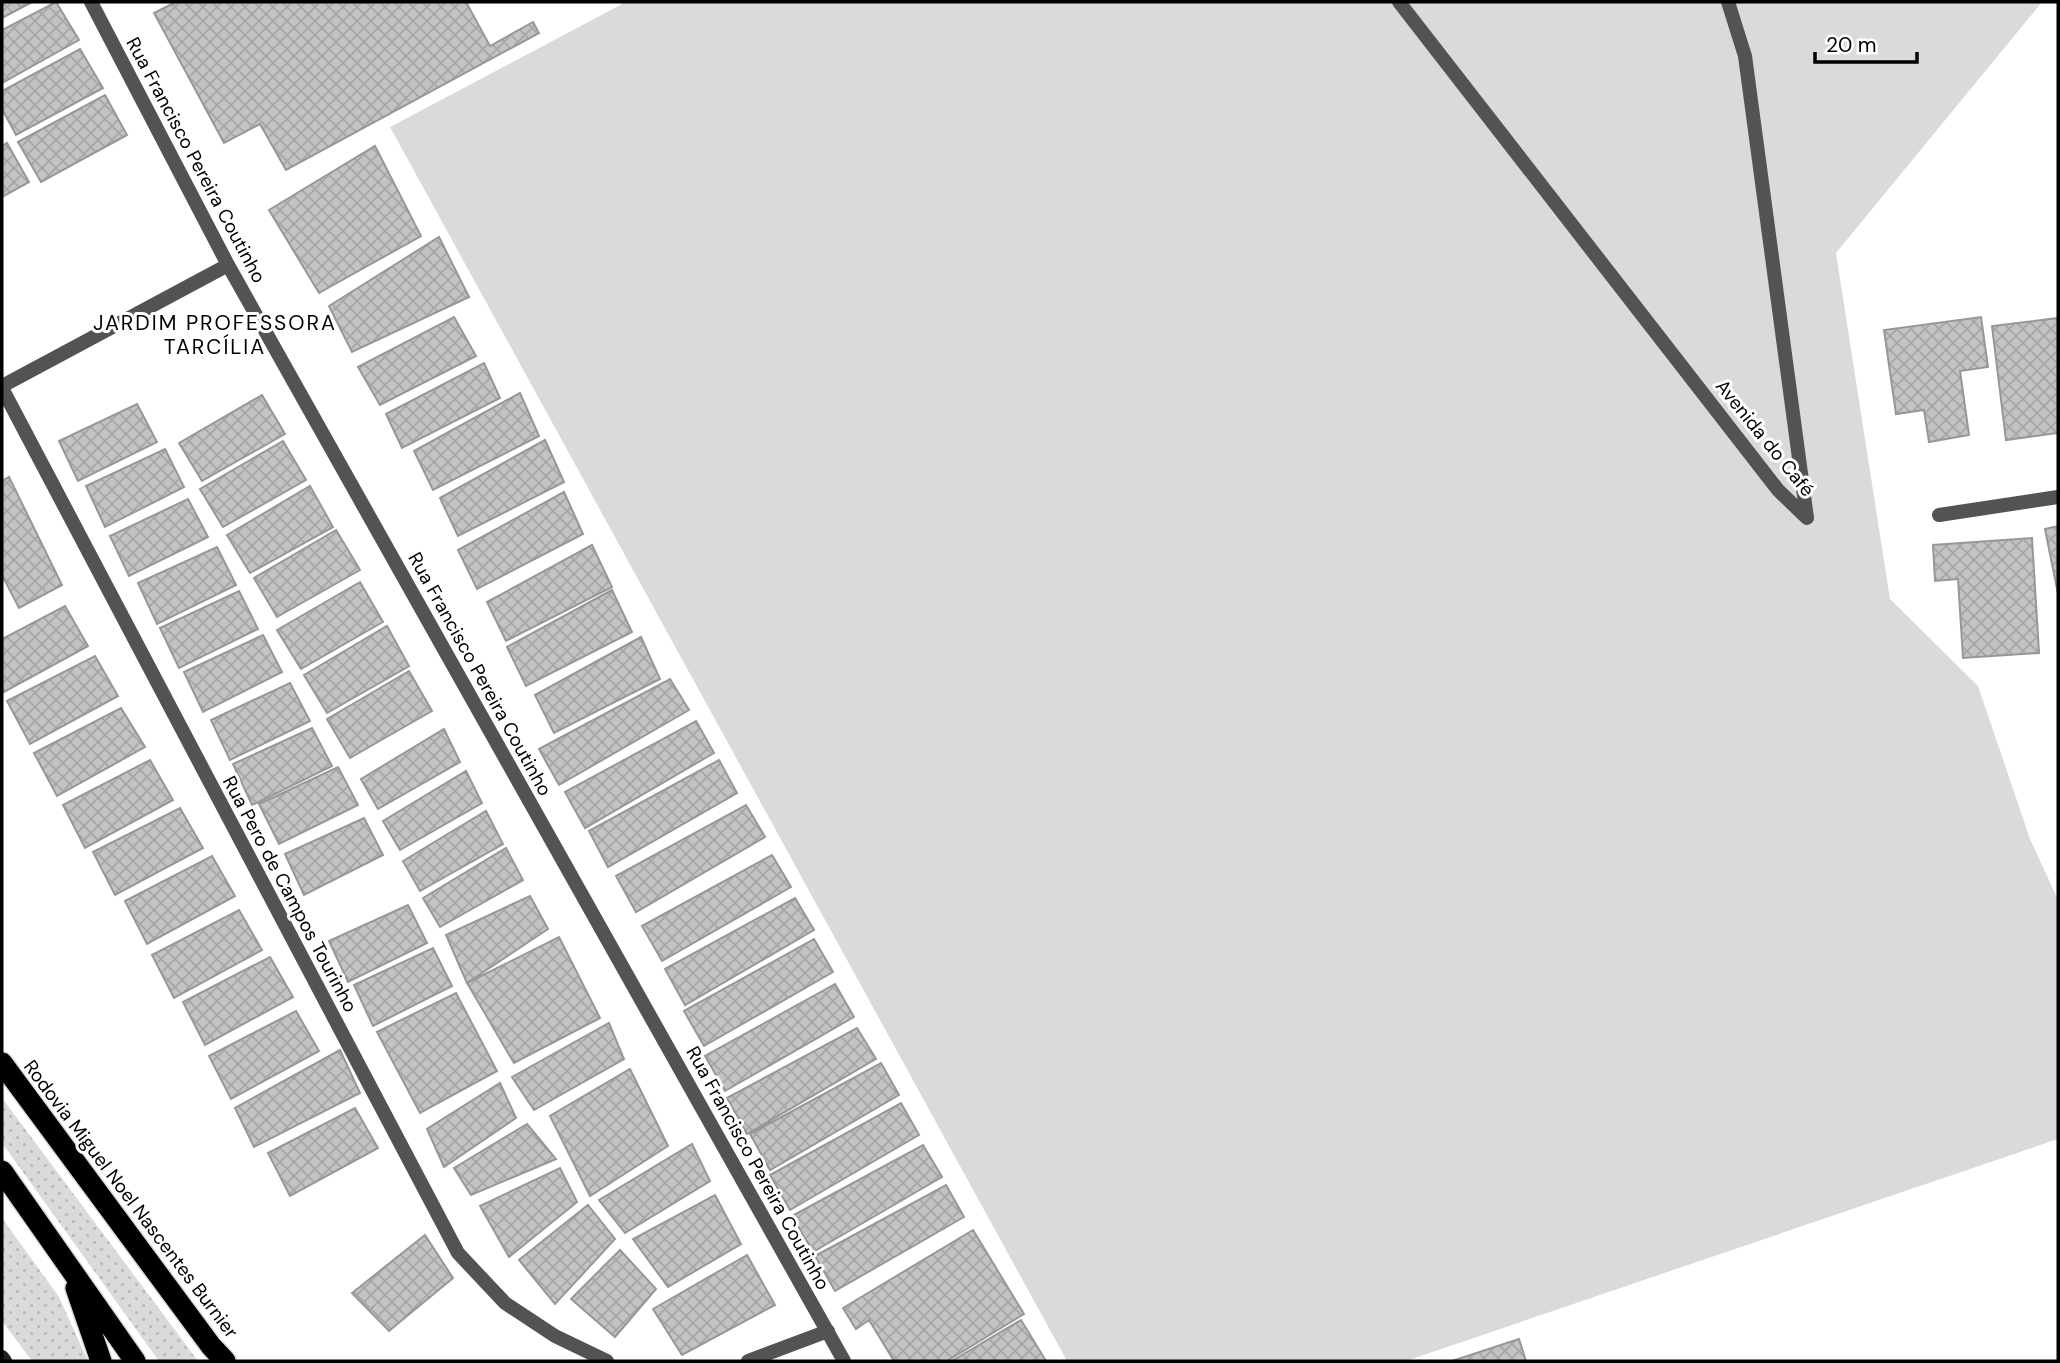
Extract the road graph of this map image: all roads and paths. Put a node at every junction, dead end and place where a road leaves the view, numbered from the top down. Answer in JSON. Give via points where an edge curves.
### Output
{"nodes":[{"id":1,"x":91,"y":2,"type":"edge"},
{"id":2,"x":1399,"y":2,"type":"edge"},
{"id":3,"x":1728,"y":2,"type":"edge"},
{"id":4,"x":228,"y":265,"type":"junction"},
{"id":5,"x":2,"y":387,"type":"edge"},
{"id":6,"x":2058,"y":497,"type":"edge"},
{"id":7,"x":1939,"y":515,"type":"dead end"},
{"id":8,"x":2,"y":1063,"type":"edge"},
{"id":9,"x":2,"y":1171,"type":"edge"},
{"id":10,"x":67,"y":1262,"type":"junction"},
{"id":11,"x":828,"y":1331,"type":"junction"},
{"id":12,"x":2,"y":1357,"type":"edge"},
{"id":13,"x":5,"y":1361,"type":"edge"},
{"id":14,"x":101,"y":1361,"type":"edge"},
{"id":15,"x":135,"y":1361,"type":"edge"},
{"id":16,"x":225,"y":1361,"type":"edge"},
{"id":17,"x":607,"y":1361,"type":"edge"},
{"id":18,"x":748,"y":1361,"type":"edge"},
{"id":19,"x":844,"y":1361,"type":"edge"}],
"edges":[{"from":1,"to":4,"type":"street","name":"Rua Francisco Pereira Coutinho"},
{"from":2,"to":3,"type":"street","name":"Avenida do Café","via":[[1778,490],[1807,518],[1745,57]]},
{"from":4,"to":5,"type":"street"},
{"from":4,"to":11,"type":"street","name":"Rua Francisco Pereira Coutinho"},
{"from":5,"to":17,"type":"street","name":"Rua Pero de Campos Tourinho","via":[[458,1253],[505,1303],[555,1336]]},
{"from":6,"to":7,"type":"street"},
{"from":8,"to":16,"type":"highway","name":"Rodovia Miguel Noel Nascentes Burnier"},
{"from":9,"to":10,"type":"highway"},
{"from":10,"to":14,"type":"highway"},
{"from":10,"to":15,"type":"highway"},
{"from":11,"to":18,"type":"street"},
{"from":11,"to":19,"type":"street","name":"Rua Francisco Pereira Coutinho"},
{"from":12,"to":13,"type":"street"}]}
